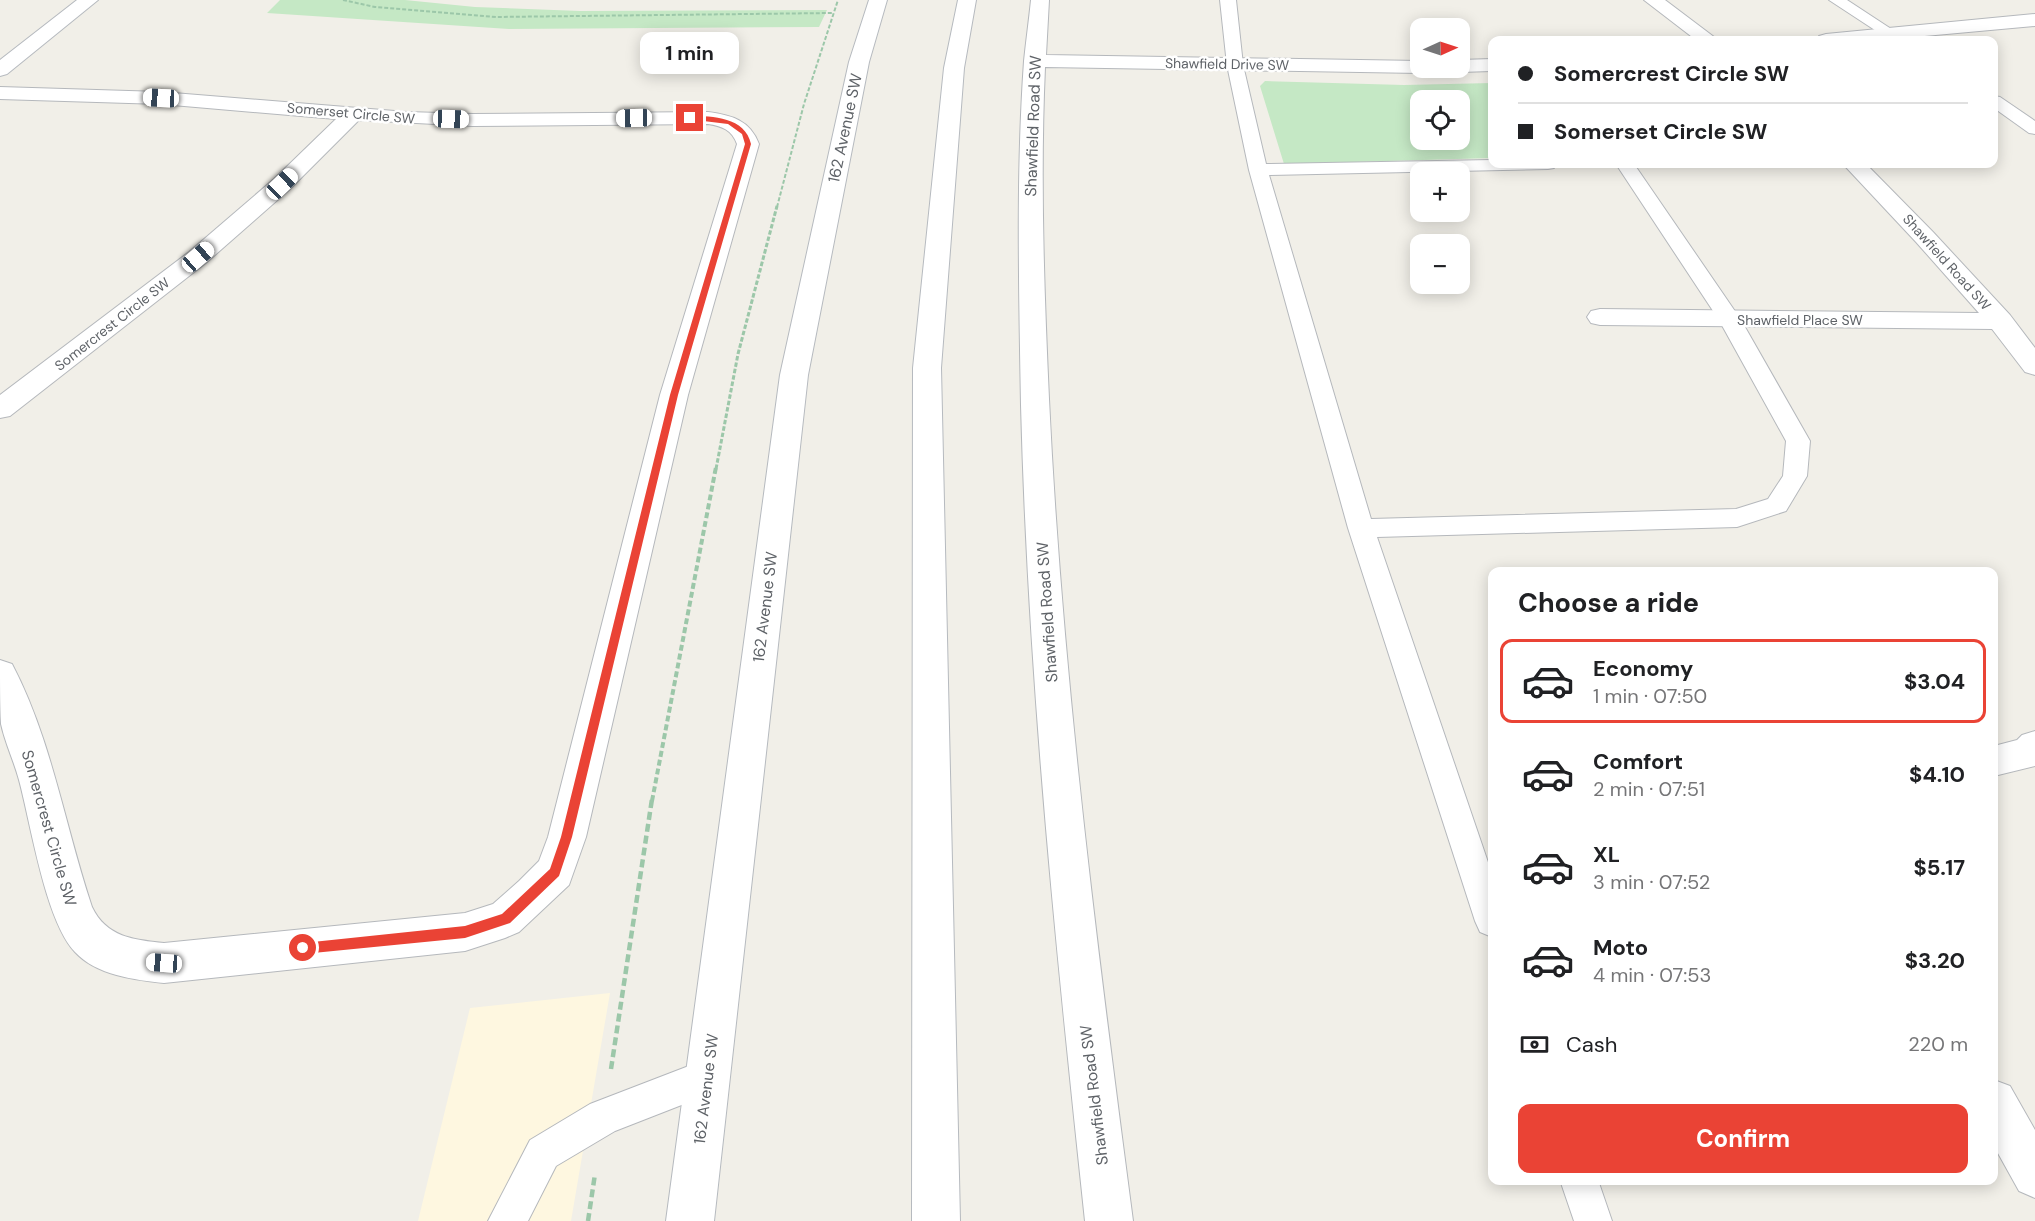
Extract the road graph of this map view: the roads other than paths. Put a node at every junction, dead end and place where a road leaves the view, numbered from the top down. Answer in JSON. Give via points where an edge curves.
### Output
{"nodes":[{"id":1,"x":89,"y":0,"type":"edge"},
{"id":2,"x":878,"y":0,"type":"edge"},
{"id":3,"x":967,"y":0,"type":"edge"},
{"id":4,"x":1040,"y":0,"type":"edge"},
{"id":5,"x":1228,"y":0,"type":"edge"},
{"id":6,"x":1653,"y":0,"type":"edge"},
{"id":7,"x":1837,"y":0,"type":"edge"},
{"id":8,"x":2035,"y":20,"type":"edge"},
{"id":9,"x":1702,"y":36,"type":"edge"},
{"id":10,"x":1892,"y":36,"type":"edge"},
{"id":11,"x":1902,"y":36,"type":"edge"},
{"id":12,"x":1034,"y":61,"type":"junction"},
{"id":13,"x":1235,"y":65,"type":"junction"},
{"id":14,"x":1488,"y":65,"type":"edge"},
{"id":15,"x":1470,"y":66,"type":"edge"},
{"id":16,"x":1410,"y":67,"type":"edge"},
{"id":17,"x":0,"y":70,"type":"edge"},
{"id":18,"x":0,"y":93,"type":"edge"},
{"id":19,"x":1998,"y":104,"type":"edge"},
{"id":20,"x":353,"y":114,"type":"junction"},
{"id":21,"x":737,"y":126,"type":"joint"},
{"id":22,"x":2035,"y":129,"type":"edge"},
{"id":23,"x":1488,"y":165,"type":"edge"},
{"id":24,"x":1628,"y":168,"type":"edge"},
{"id":25,"x":1858,"y":168,"type":"edge"},
{"id":26,"x":1258,"y":170,"type":"junction"},
{"id":27,"x":1600,"y":317,"type":"dead end"},
{"id":28,"x":1730,"y":320,"type":"junction"},
{"id":29,"x":2001,"y":321,"type":"junction"},
{"id":30,"x":2035,"y":366,"type":"edge"},
{"id":31,"x":0,"y":409,"type":"edge"},
{"id":32,"x":1361,"y":528,"type":"junction"},
{"id":33,"x":0,"y":674,"type":"edge"},
{"id":34,"x":2035,"y":746,"type":"edge"},
{"id":35,"x":1998,"y":760,"type":"edge"},
{"id":36,"x":1488,"y":909,"type":"edge"},
{"id":37,"x":707,"y":1077,"type":"junction"},
{"id":38,"x":1998,"y":1109,"type":"edge"},
{"id":39,"x":2035,"y":1175,"type":"edge"},
{"id":40,"x":1581,"y":1185,"type":"edge"},
{"id":41,"x":507,"y":1221,"type":"edge"},
{"id":42,"x":690,"y":1221,"type":"edge"},
{"id":43,"x":936,"y":1221,"type":"edge"},
{"id":44,"x":1109,"y":1221,"type":"edge"},
{"id":45,"x":1593,"y":1221,"type":"edge"}],
"edges":[{"from":1,"to":17,"type":"street"},
{"from":2,"to":37,"type":"street","name":"162 Avenue SW","via":[[859,62],[794,375]]},
{"from":3,"to":43,"type":"street","via":[[954,68],[927,368]]},
{"from":4,"to":12,"type":"street","name":"Shawfield Road SW"},
{"from":5,"to":13,"type":"lane"},
{"from":6,"to":9,"type":"street"},
{"from":7,"to":10,"type":"lane"},
{"from":8,"to":11,"type":"street"},
{"from":12,"to":13,"type":"street","name":"Shawfield Drive SW"},
{"from":12,"to":44,"type":"street","name":"Shawfield Road SW","via":[[1030,183],[1037,478],[1051,667]]},
{"from":13,"to":16,"type":"street","name":"Shawfield Drive SW"},
{"from":13,"to":26,"type":"lane"},
{"from":14,"to":15,"type":"street"},
{"from":18,"to":20,"type":"street","name":"Somerset Circle SW","via":[[161,98]]},
{"from":19,"to":22,"type":"lane"},
{"from":20,"to":21,"type":"street","name":"Somerset Circle SW","via":[[473,120],[708,118]]},
{"from":20,"to":31,"type":"street","name":"Somercrest Circle SW","via":[[282,184],[198,257]]},
{"from":21,"to":33,"type":"street","name":"Somercrest Circle SW","via":[[745,133],[748,144],[674,395],[567,837],[555,872],[505,919],[465,932],[164,963],[135,960],[112,952],[88,938],[74,914],[36,777]]},
{"from":23,"to":26,"type":"lane"},
{"from":24,"to":28,"type":"lane"},
{"from":25,"to":29,"type":"street","name":"Shawfield Road SW"},
{"from":26,"to":32,"type":"lane"},
{"from":27,"to":28,"type":"street","name":"Shawfield Place SW"},
{"from":28,"to":29,"type":"street","name":"Shawfield Place SW"},
{"from":28,"to":32,"type":"lane","via":[[1798,441],[1795,476],[1777,505],[1737,518]]},
{"from":29,"to":30,"type":"street","name":"Shawfield Road SW"},
{"from":32,"to":36,"type":"lane"},
{"from":34,"to":35,"type":"street","via":[[2028,753]]},
{"from":37,"to":41,"type":"lane","via":[[603,1117],[543,1153]]},
{"from":37,"to":42,"type":"street","name":"162 Avenue SW"},
{"from":38,"to":39,"type":"street"},
{"from":40,"to":45,"type":"lane"}]}
